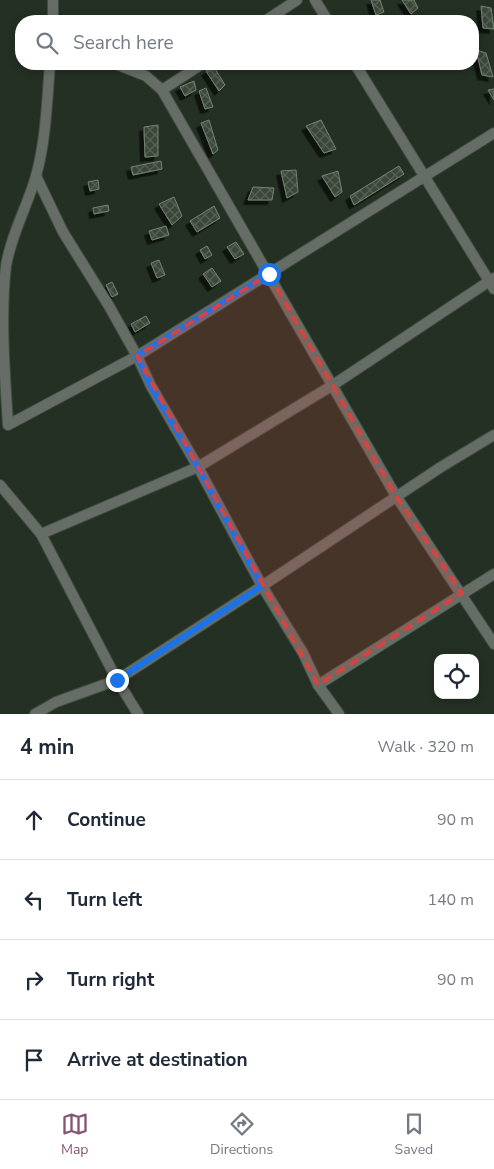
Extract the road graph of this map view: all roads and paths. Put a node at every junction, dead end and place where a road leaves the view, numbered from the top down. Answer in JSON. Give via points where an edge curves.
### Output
{"nodes":[{"id":1,"x":54,"y":0,"type":"edge"},
{"id":2,"x":297,"y":0,"type":"edge"},
{"id":3,"x":315,"y":0,"type":"edge"},
{"id":4,"x":53,"y":15,"type":"edge"},
{"id":5,"x":274,"y":15,"type":"edge"},
{"id":6,"x":324,"y":15,"type":"edge"},
{"id":7,"x":49,"y":70,"type":"edge"},
{"id":8,"x":131,"y":70,"type":"edge"},
{"id":9,"x":193,"y":70,"type":"edge"},
{"id":10,"x":358,"y":70,"type":"edge"},
{"id":11,"x":162,"y":90,"type":"junction"},
{"id":12,"x":494,"y":133,"type":"edge"},
{"id":13,"x":36,"y":176,"type":"junction"},
{"id":14,"x":425,"y":177,"type":"junction"},
{"id":15,"x":269,"y":274,"type":"junction"},
{"id":16,"x":492,"y":283,"type":"edge"},
{"id":17,"x":137,"y":356,"type":"junction"},
{"id":18,"x":333,"y":384,"type":"junction"},
{"id":19,"x":4,"y":428,"type":"edge"},
{"id":20,"x":494,"y":435,"type":"edge"},
{"id":21,"x":198,"y":467,"type":"junction"},
{"id":22,"x":0,"y":485,"type":"edge"},
{"id":23,"x":396,"y":496,"type":"junction"},
{"id":24,"x":40,"y":534,"type":"junction"},
{"id":25,"x":494,"y":574,"type":"edge"},
{"id":26,"x":262,"y":586,"type":"junction"},
{"id":27,"x":462,"y":593,"type":"junction"},
{"id":28,"x":494,"y":644,"type":"edge"},
{"id":29,"x":117,"y":680,"type":"junction"},
{"id":30,"x":318,"y":685,"type":"junction"},
{"id":31,"x":35,"y":714,"type":"edge"},
{"id":32,"x":138,"y":714,"type":"edge"},
{"id":33,"x":339,"y":714,"type":"edge"}],
"edges":[{"from":1,"to":4,"type":"street"},
{"from":2,"to":5,"type":"street"},
{"from":3,"to":6,"type":"street"},
{"from":7,"to":13,"type":"street"},
{"from":8,"to":11,"type":"street","via":[[146,76]]},
{"from":9,"to":11,"type":"street"},
{"from":10,"to":14,"type":"street"},
{"from":11,"to":15,"type":"street"},
{"from":12,"to":14,"type":"street"},
{"from":13,"to":17,"type":"street","via":[[62,232]]},
{"from":13,"to":19,"type":"street","via":[[6,266],[2,314]]},
{"from":14,"to":15,"type":"street"},
{"from":14,"to":16,"type":"street"},
{"from":15,"to":17,"type":"street"},
{"from":15,"to":18,"type":"street"},
{"from":16,"to":18,"type":"street"},
{"from":17,"to":19,"type":"street"},
{"from":17,"to":21,"type":"street"},
{"from":18,"to":21,"type":"street"},
{"from":18,"to":23,"type":"street"},
{"from":20,"to":23,"type":"street"},
{"from":21,"to":24,"type":"street"},
{"from":21,"to":26,"type":"street"},
{"from":22,"to":24,"type":"street"},
{"from":23,"to":26,"type":"street"},
{"from":23,"to":27,"type":"street"},
{"from":24,"to":29,"type":"street"},
{"from":25,"to":27,"type":"street"},
{"from":26,"to":29,"type":"street"},
{"from":26,"to":30,"type":"street","via":[[303,653]]},
{"from":27,"to":28,"type":"street"},
{"from":27,"to":30,"type":"street"},
{"from":29,"to":31,"type":"street","via":[[56,702]]},
{"from":29,"to":32,"type":"street"},
{"from":30,"to":33,"type":"street"}]}
